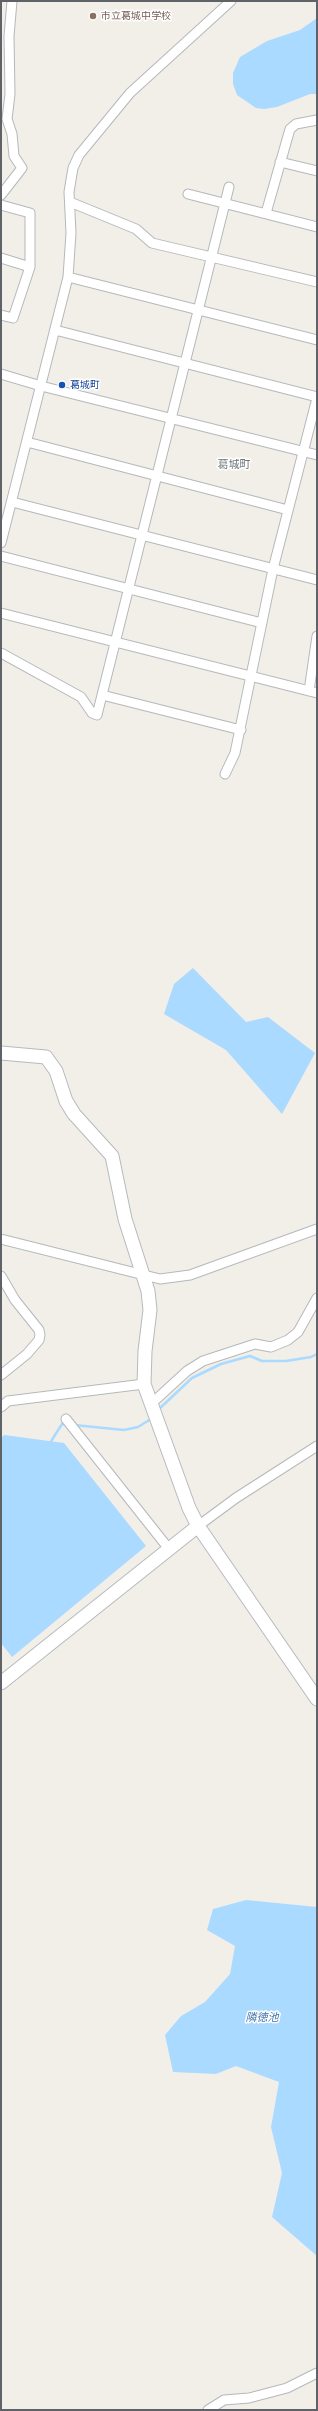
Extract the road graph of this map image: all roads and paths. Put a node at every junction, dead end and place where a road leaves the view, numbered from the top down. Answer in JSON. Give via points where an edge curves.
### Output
{"nodes":[{"id":1,"x":12,"y":1,"type":"edge"},
{"id":2,"x":231,"y":1,"type":"edge"},
{"id":3,"x":317,"y":120,"type":"edge"},
{"id":4,"x":280,"y":162,"type":"junction"},
{"id":5,"x":317,"y":171,"type":"edge"},
{"id":6,"x":229,"y":187,"type":"dead end"},
{"id":7,"x":188,"y":194,"type":"dead end"},
{"id":8,"x":1,"y":195,"type":"edge"},
{"id":9,"x":70,"y":202,"type":"junction"},
{"id":10,"x":225,"y":203,"type":"junction"},
{"id":11,"x":1,"y":205,"type":"edge"},
{"id":12,"x":266,"y":213,"type":"junction"},
{"id":13,"x":317,"y":227,"type":"edge"},
{"id":14,"x":212,"y":256,"type":"junction"},
{"id":15,"x":1,"y":258,"type":"edge"},
{"id":16,"x":30,"y":267,"type":"junction"},
{"id":17,"x":68,"y":277,"type":"junction"},
{"id":18,"x":317,"y":282,"type":"edge"},
{"id":19,"x":198,"y":310,"type":"junction"},
{"id":20,"x":1,"y":315,"type":"edge"},
{"id":21,"x":55,"y":330,"type":"junction"},
{"id":22,"x":317,"y":340,"type":"edge"},
{"id":23,"x":185,"y":363,"type":"junction"},
{"id":24,"x":1,"y":374,"type":"edge"},
{"id":25,"x":41,"y":386,"type":"junction"},
{"id":26,"x":317,"y":397,"type":"edge"},
{"id":27,"x":171,"y":419,"type":"junction"},
{"id":28,"x":27,"y":442,"type":"junction"},
{"id":29,"x":303,"y":451,"type":"junction"},
{"id":30,"x":317,"y":455,"type":"edge"},
{"id":31,"x":156,"y":476,"type":"junction"},
{"id":32,"x":12,"y":502,"type":"junction"},
{"id":33,"x":288,"y":510,"type":"junction"},
{"id":34,"x":141,"y":536,"type":"junction"},
{"id":35,"x":1,"y":543,"type":"edge"},
{"id":36,"x":1,"y":556,"type":"edge"},
{"id":37,"x":273,"y":569,"type":"junction"},
{"id":38,"x":317,"y":580,"type":"edge"},
{"id":39,"x":128,"y":588,"type":"junction"},
{"id":40,"x":1,"y":613,"type":"edge"},
{"id":41,"x":262,"y":623,"type":"junction"},
{"id":42,"x":317,"y":636,"type":"edge"},
{"id":43,"x":115,"y":642,"type":"junction"},
{"id":44,"x":1,"y":652,"type":"edge"},
{"id":45,"x":252,"y":675,"type":"junction"},
{"id":46,"x":313,"y":692,"type":"edge"},
{"id":47,"x":102,"y":695,"type":"junction"},
{"id":48,"x":241,"y":730,"type":"junction"},
{"id":49,"x":226,"y":774,"type":"dead end"},
{"id":50,"x":1,"y":1053,"type":"edge"},
{"id":51,"x":317,"y":1229,"type":"edge"},
{"id":52,"x":1,"y":1239,"type":"edge"},
{"id":53,"x":1,"y":1276,"type":"edge"},
{"id":54,"x":144,"y":1277,"type":"junction"},
{"id":55,"x":317,"y":1298,"type":"edge"},
{"id":56,"x":1,"y":1375,"type":"edge"},
{"id":57,"x":144,"y":1384,"type":"junction"},
{"id":58,"x":151,"y":1404,"type":"junction"},
{"id":59,"x":1,"y":1407,"type":"edge"},
{"id":60,"x":66,"y":1419,"type":"dead end"},
{"id":61,"x":317,"y":1446,"type":"edge"},
{"id":62,"x":198,"y":1526,"type":"junction"},
{"id":63,"x":169,"y":1549,"type":"junction"},
{"id":64,"x":1,"y":1683,"type":"edge"},
{"id":65,"x":317,"y":1699,"type":"edge"},
{"id":66,"x":317,"y":2373,"type":"edge"},
{"id":67,"x":208,"y":2410,"type":"edge"}],
"edges":[{"from":1,"to":8,"type":"street","via":[[9,36],[10,94],[6,120],[12,134],[14,156],[22,168]]},
{"from":2,"to":9,"type":"street","via":[[130,93],[93,138],[73,168]]},
{"from":3,"to":4,"type":"street","via":[[296,124],[290,130]]},
{"from":4,"to":5,"type":"street"},
{"from":4,"to":12,"type":"street"},
{"from":6,"to":10,"type":"street"},
{"from":7,"to":10,"type":"street"},
{"from":9,"to":14,"type":"street","via":[[136,229],[152,243]]},
{"from":9,"to":17,"type":"street"},
{"from":10,"to":12,"type":"street"},
{"from":10,"to":14,"type":"street"},
{"from":11,"to":16,"type":"street","via":[[30,213]]},
{"from":12,"to":13,"type":"street"},
{"from":14,"to":18,"type":"street"},
{"from":14,"to":19,"type":"street"},
{"from":15,"to":16,"type":"street"},
{"from":16,"to":20,"type":"street","via":[[13,318]]},
{"from":17,"to":19,"type":"street"},
{"from":17,"to":21,"type":"street"},
{"from":19,"to":22,"type":"street"},
{"from":19,"to":23,"type":"street"},
{"from":21,"to":23,"type":"street"},
{"from":21,"to":25,"type":"street"},
{"from":23,"to":26,"type":"street"},
{"from":23,"to":27,"type":"street"},
{"from":24,"to":25,"type":"street"},
{"from":25,"to":27,"type":"street"},
{"from":25,"to":28,"type":"street"},
{"from":26,"to":29,"type":"street"},
{"from":27,"to":29,"type":"street"},
{"from":27,"to":31,"type":"street"},
{"from":28,"to":31,"type":"street"},
{"from":28,"to":32,"type":"street"},
{"from":29,"to":30,"type":"street"},
{"from":29,"to":33,"type":"street"},
{"from":31,"to":33,"type":"street"},
{"from":31,"to":34,"type":"street"},
{"from":32,"to":34,"type":"street"},
{"from":32,"to":35,"type":"street"},
{"from":33,"to":37,"type":"street"},
{"from":34,"to":37,"type":"street"},
{"from":34,"to":39,"type":"street"},
{"from":36,"to":39,"type":"street"},
{"from":37,"to":38,"type":"street"},
{"from":37,"to":41,"type":"street"},
{"from":39,"to":41,"type":"street"},
{"from":39,"to":43,"type":"street"},
{"from":40,"to":43,"type":"street"},
{"from":41,"to":45,"type":"street"},
{"from":42,"to":46,"type":"street"},
{"from":43,"to":45,"type":"street"},
{"from":43,"to":47,"type":"street"},
{"from":44,"to":47,"type":"street","via":[[81,697],[92,713],[97,715]]},
{"from":45,"to":46,"type":"street"},
{"from":45,"to":48,"type":"street"},
{"from":47,"to":48,"type":"street"},
{"from":48,"to":49,"type":"street"},
{"from":50,"to":54,"type":"street","via":[[46,1057],[74,1114],[112,1156],[125,1219]]},
{"from":51,"to":54,"type":"street","via":[[190,1275],[160,1279]]},
{"from":52,"to":54,"type":"street"},
{"from":53,"to":56,"type":"street","via":[[40,1335],[27,1354]]},
{"from":54,"to":57,"type":"street","via":[[150,1310]]},
{"from":55,"to":58,"type":"street","via":[[298,1332],[288,1340],[271,1347],[255,1344],[203,1361],[187,1371]]},
{"from":57,"to":58,"type":"street"},
{"from":57,"to":59,"type":"street","via":[[8,1401]]},
{"from":58,"to":62,"type":"street"},
{"from":60,"to":63,"type":"street"},
{"from":61,"to":62,"type":"street","via":[[236,1498]]},
{"from":62,"to":63,"type":"street"},
{"from":62,"to":65,"type":"street"},
{"from":63,"to":64,"type":"street"},
{"from":66,"to":67,"type":"street","via":[[287,2388],[249,2398],[224,2400]]}]}
